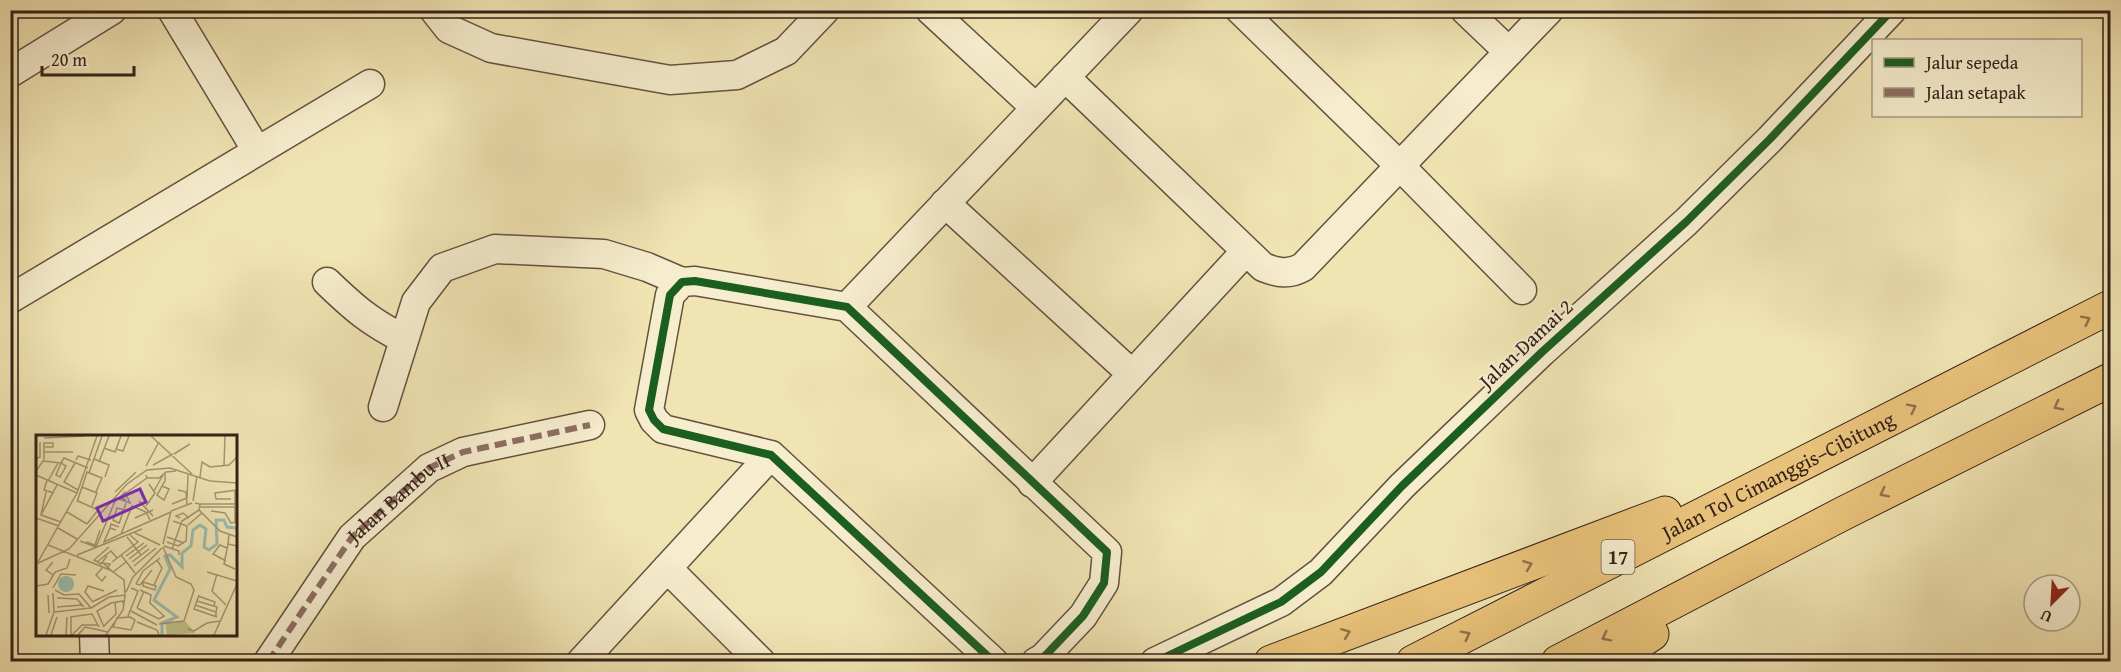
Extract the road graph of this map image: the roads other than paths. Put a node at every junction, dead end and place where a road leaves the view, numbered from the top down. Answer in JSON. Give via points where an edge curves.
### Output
{"nodes":[{"id":1,"x":112,"y":10,"type":"edge"},
{"id":2,"x":172,"y":10,"type":"edge"},
{"id":3,"x":434,"y":10,"type":"edge"},
{"id":4,"x":825,"y":10,"type":"edge"},
{"id":5,"x":930,"y":10,"type":"edge"},
{"id":6,"x":1129,"y":10,"type":"edge"},
{"id":7,"x":1240,"y":10,"type":"edge"},
{"id":8,"x":1466,"y":10,"type":"edge"},
{"id":9,"x":1549,"y":10,"type":"edge"},
{"id":10,"x":1892,"y":10,"type":"edge"},
{"id":11,"x":1509,"y":52,"type":"junction"},
{"id":12,"x":10,"y":73,"type":"edge"},
{"id":13,"x":1065,"y":77,"type":"junction"},
{"id":14,"x":370,"y":84,"type":"dead end"},
{"id":15,"x":1036,"y":108,"type":"junction"},
{"id":16,"x":256,"y":151,"type":"junction"},
{"id":17,"x":1400,"y":166,"type":"junction"},
{"id":18,"x":945,"y":203,"type":"junction"},
{"id":19,"x":1246,"y":251,"type":"junction"},
{"id":20,"x":327,"y":282,"type":"dead end"},
{"id":21,"x":682,"y":282,"type":"junction"},
{"id":22,"x":1522,"y":290,"type":"dead end"},
{"id":23,"x":10,"y":299,"type":"edge"},
{"id":24,"x":847,"y":307,"type":"junction"},
{"id":25,"x":2110,"y":307,"type":"edge"},
{"id":26,"x":404,"y":339,"type":"junction"},
{"id":27,"x":1132,"y":374,"type":"junction"},
{"id":28,"x":2110,"y":380,"type":"edge"},
{"id":29,"x":383,"y":407,"type":"dead end"},
{"id":30,"x":590,"y":425,"type":"dead end"},
{"id":31,"x":1823,"y":453,"type":"junction"},
{"id":32,"x":771,"y":454,"type":"junction"},
{"id":33,"x":1032,"y":483,"type":"junction"},
{"id":34,"x":1844,"y":513,"type":"junction"},
{"id":35,"x":667,"y":568,"type":"junction"},
{"id":36,"x":94,"y":636,"type":"edge"},
{"id":37,"x":95,"y":662,"type":"edge"},
{"id":38,"x":268,"y":662,"type":"edge"},
{"id":39,"x":581,"y":662,"type":"edge"},
{"id":40,"x":761,"y":662,"type":"edge"},
{"id":41,"x":994,"y":662,"type":"edge"},
{"id":42,"x":1036,"y":662,"type":"edge"},
{"id":43,"x":1155,"y":662,"type":"edge"},
{"id":44,"x":1271,"y":662,"type":"edge"},
{"id":45,"x":1413,"y":662,"type":"edge"},
{"id":46,"x":1558,"y":662,"type":"edge"},
{"id":47,"x":1609,"y":662,"type":"edge"}],
"edges":[{"from":1,"to":12,"type":"street"},
{"from":2,"to":16,"type":"street"},
{"from":3,"to":4,"type":"street","via":[[449,29],[491,48],[670,80],[737,75],[786,51]]},
{"from":5,"to":15,"type":"street"},
{"from":6,"to":13,"type":"street"},
{"from":7,"to":17,"type":"street"},
{"from":8,"to":11,"type":"street"},
{"from":9,"to":11,"type":"street"},
{"from":10,"to":43,"type":"street","name":"Jalan Damai 2","via":[[1770,140],[1402,486],[1321,572],[1281,602]]},
{"from":11,"to":17,"type":"street"},
{"from":13,"to":15,"type":"street"},
{"from":13,"to":19,"type":"street"},
{"from":14,"to":16,"type":"street"},
{"from":15,"to":18,"type":"street"},
{"from":16,"to":23,"type":"street"},
{"from":17,"to":19,"type":"street","via":[[1293,273],[1263,267]]},
{"from":17,"to":22,"type":"street"},
{"from":18,"to":24,"type":"street"},
{"from":18,"to":27,"type":"street"},
{"from":19,"to":27,"type":"street"},
{"from":20,"to":26,"type":"street","via":[[356,311]]},
{"from":21,"to":24,"type":"street"},
{"from":21,"to":26,"type":"street","via":[[604,254],[495,249],[442,268],[416,302]]},
{"from":21,"to":32,"type":"street","via":[[670,295],[649,410],[654,420],[663,429]]},
{"from":24,"to":33,"type":"street"},
{"from":31,"to":25,"type":"highway","name":"Jalan Tol Cimanggis–Cibitung","number":"17","one_way":true},
{"from":26,"to":29,"type":"street"},
{"from":27,"to":33,"type":"street"},
{"from":28,"to":34,"type":"highway","one_way":true},
{"from":30,"to":38,"type":"street","name":"Jalan Bambu II","via":[[463,452],[429,468],[352,537]]},
{"from":44,"to":31,"type":"highway","one_way":true},
{"from":45,"to":31,"type":"highway","name":"Jalan Tol Cimanggis–Cibitung","number":"17","one_way":true},
{"from":32,"to":35,"type":"street"},
{"from":32,"to":41,"type":"street"},
{"from":33,"to":42,"type":"street","via":[[1107,552],[1104,584],[1083,616]]},
{"from":34,"to":46,"type":"highway","one_way":true},
{"from":34,"to":47,"type":"highway"},
{"from":35,"to":39,"type":"street"},
{"from":35,"to":40,"type":"street"},
{"from":36,"to":37,"type":"street"}]}
